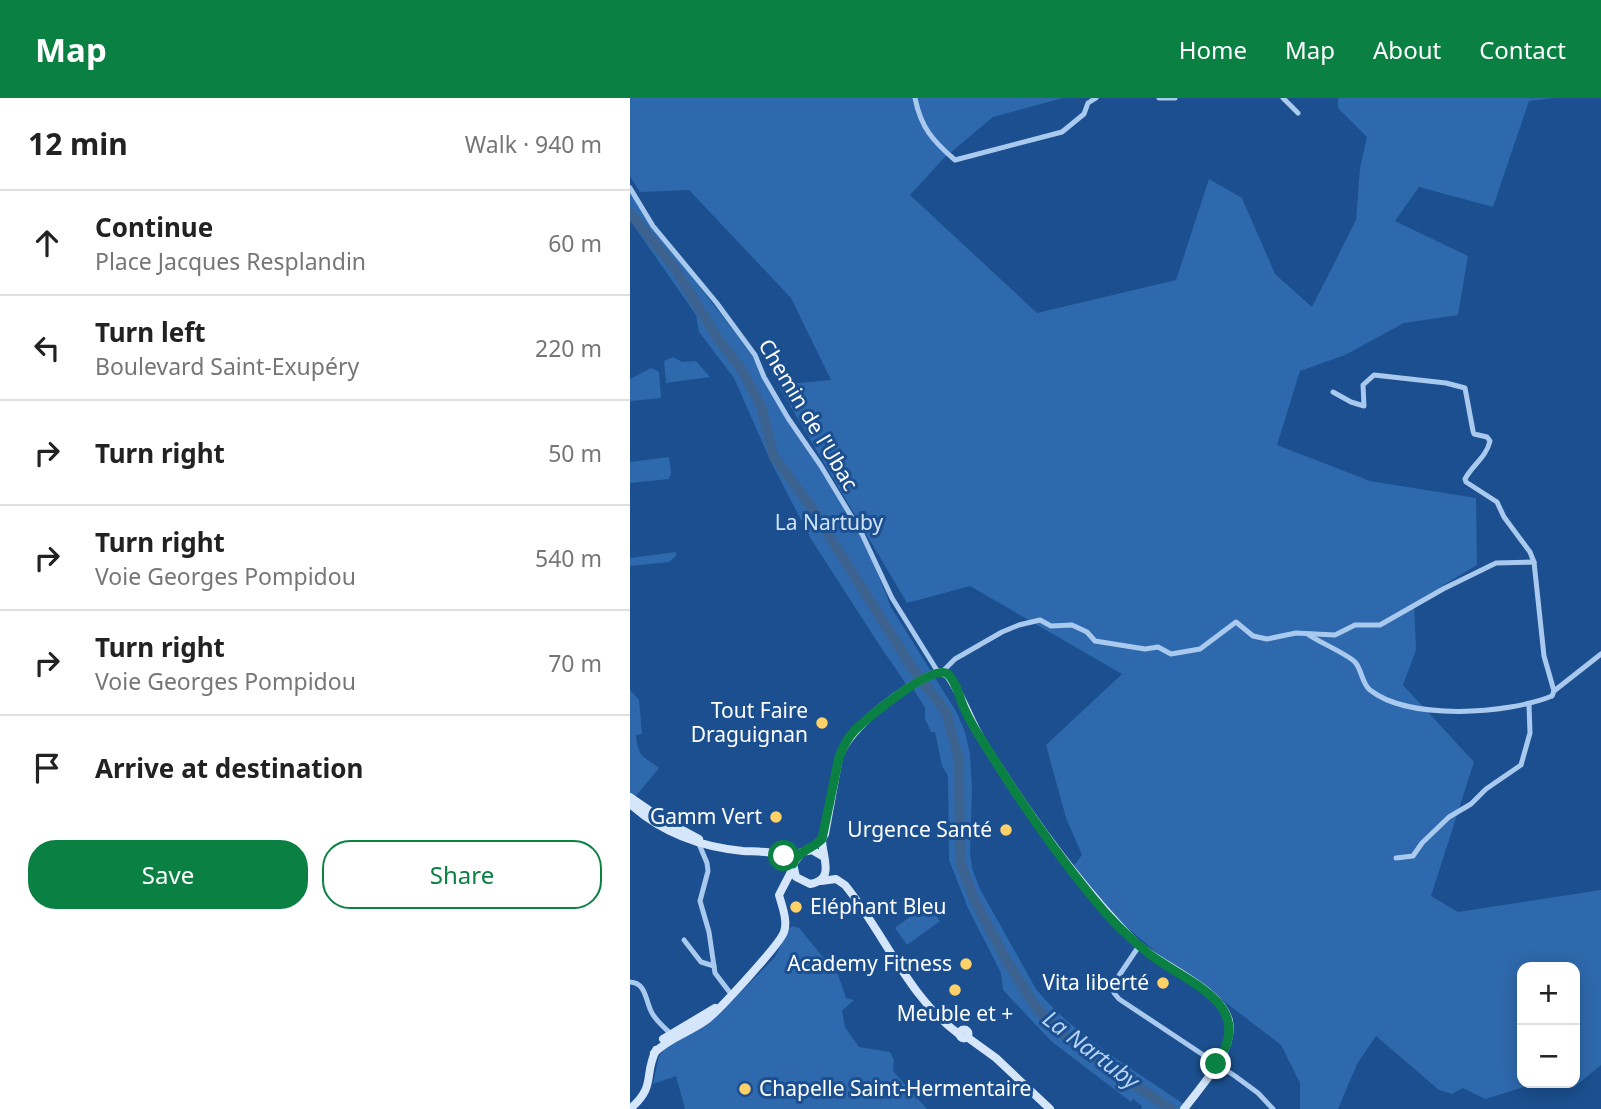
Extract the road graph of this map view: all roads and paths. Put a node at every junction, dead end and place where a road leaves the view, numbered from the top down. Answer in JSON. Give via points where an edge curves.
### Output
{"nodes":[{"id":1,"x":915,"y":98,"type":"edge"},
{"id":2,"x":1096,"y":98,"type":"edge"},
{"id":3,"x":1159,"y":98,"type":"edge"},
{"id":4,"x":1175,"y":98,"type":"edge"},
{"id":5,"x":1283,"y":98,"type":"edge"},
{"id":6,"x":1297,"y":113,"type":"dead end"},
{"id":7,"x":630,"y":188,"type":"edge"},
{"id":8,"x":1333,"y":392,"type":"dead end"},
{"id":9,"x":1534,"y":562,"type":"junction"},
{"id":10,"x":1306,"y":634,"type":"junction"},
{"id":11,"x":1601,"y":654,"type":"edge"},
{"id":12,"x":938,"y":672,"type":"junction"},
{"id":13,"x":1554,"y":691,"type":"junction"},
{"id":14,"x":1529,"y":705,"type":"junction"},
{"id":15,"x":630,"y":797,"type":"edge"},
{"id":16,"x":630,"y":804,"type":"edge"},
{"id":17,"x":666,"y":825,"type":"junction"},
{"id":18,"x":822,"y":839,"type":"junction"},
{"id":19,"x":699,"y":844,"type":"junction"},
{"id":20,"x":725,"y":849,"type":"junction"},
{"id":21,"x":805,"y":851,"type":"junction"},
{"id":22,"x":766,"y":852,"type":"junction"},
{"id":23,"x":824,"y":857,"type":"junction"},
{"id":24,"x":1396,"y":858,"type":"dead end"},
{"id":25,"x":793,"y":866,"type":"junction"},
{"id":26,"x":801,"y":881,"type":"junction"},
{"id":27,"x":821,"y":881,"type":"junction"},
{"id":28,"x":782,"y":887,"type":"junction"},
{"id":29,"x":684,"y":940,"type":"dead end"},
{"id":30,"x":1139,"y":946,"type":"junction"},
{"id":31,"x":714,"y":966,"type":"junction"},
{"id":32,"x":630,"y":982,"type":"edge"},
{"id":33,"x":731,"y":994,"type":"junction"},
{"id":34,"x":673,"y":1035,"type":"junction"},
{"id":35,"x":1216,"y":1064,"type":"junction"},
{"id":36,"x":1185,"y":1107,"type":"edge"},
{"id":37,"x":631,"y":1109,"type":"edge"},
{"id":38,"x":1050,"y":1109,"type":"edge"},
{"id":39,"x":1273,"y":1109,"type":"edge"}],
"edges":[{"from":1,"to":2,"type":"street","via":[[933,140],[955,160],[1062,132]]},
{"from":3,"to":4,"type":"street"},
{"from":5,"to":6,"type":"street"},
{"from":7,"to":12,"type":"street","name":"Chemin de l'Ubac","via":[[653,226],[755,355]]},
{"from":8,"to":9,"type":"street","via":[[1364,406],[1363,385],[1374,375],[1465,388],[1473,431],[1490,441],[1466,482],[1497,502]]},
{"from":9,"to":10,"type":"street","via":[[1496,563],[1380,625],[1355,625],[1335,635]]},
{"from":9,"to":13,"type":"street","via":[[1544,656]]},
{"from":10,"to":12,"type":"street","via":[[1267,639],[1253,636],[1236,622],[1200,649],[1171,654],[1158,647],[1095,640],[1072,625],[1051,626],[1040,620],[1002,632]]},
{"from":10,"to":14,"type":"street","via":[[1355,662],[1369,690],[1407,707],[1459,712]]},
{"from":11,"to":13,"type":"street"},
{"from":12,"to":18,"type":"street","via":[[909,687],[853,732],[843,746]]},
{"from":12,"to":30,"type":"street","via":[[947,674],[957,687],[965,711],[996,763],[1073,872]]},
{"from":13,"to":14,"type":"street"},
{"from":14,"to":24,"type":"street","via":[[1530,733],[1521,765],[1449,817],[1413,856]]},
{"from":15,"to":17,"type":"street"},
{"from":16,"to":17,"type":"street"},
{"from":17,"to":19,"type":"street"},
{"from":17,"to":20,"type":"street"},
{"from":18,"to":21,"type":"street"},
{"from":18,"to":23,"type":"street"},
{"from":19,"to":20,"type":"street"},
{"from":19,"to":31,"type":"street","via":[[708,871],[700,901]]},
{"from":20,"to":22,"type":"street"},
{"from":21,"to":22,"type":"street"},
{"from":21,"to":23,"type":"street"},
{"from":21,"to":25,"type":"street"},
{"from":22,"to":25,"type":"street","via":[[785,856]]},
{"from":23,"to":27,"type":"street","via":[[827,871]]},
{"from":25,"to":26,"type":"street"},
{"from":25,"to":28,"type":"street"},
{"from":26,"to":27,"type":"street"},
{"from":26,"to":28,"type":"street"},
{"from":27,"to":38,"type":"street","via":[[836,879],[845,885],[914,990],[939,1017],[996,1058]]},
{"from":28,"to":33,"type":"street","via":[[779,895],[785,931]]},
{"from":29,"to":31,"type":"street","via":[[701,962]]},
{"from":30,"to":35,"type":"street","via":[[1209,993],[1226,1012],[1230,1035]]},
{"from":30,"to":35,"type":"street","via":[[1116,980],[1114,993]]},
{"from":31,"to":33,"type":"street"},
{"from":32,"to":34,"type":"street","via":[[642,986],[650,1010]]},
{"from":33,"to":34,"type":"street","via":[[706,1020]]},
{"from":34,"to":37,"type":"street","via":[[654,1053],[646,1092]]},
{"from":35,"to":36,"type":"street"},
{"from":35,"to":39,"type":"street"}]}
